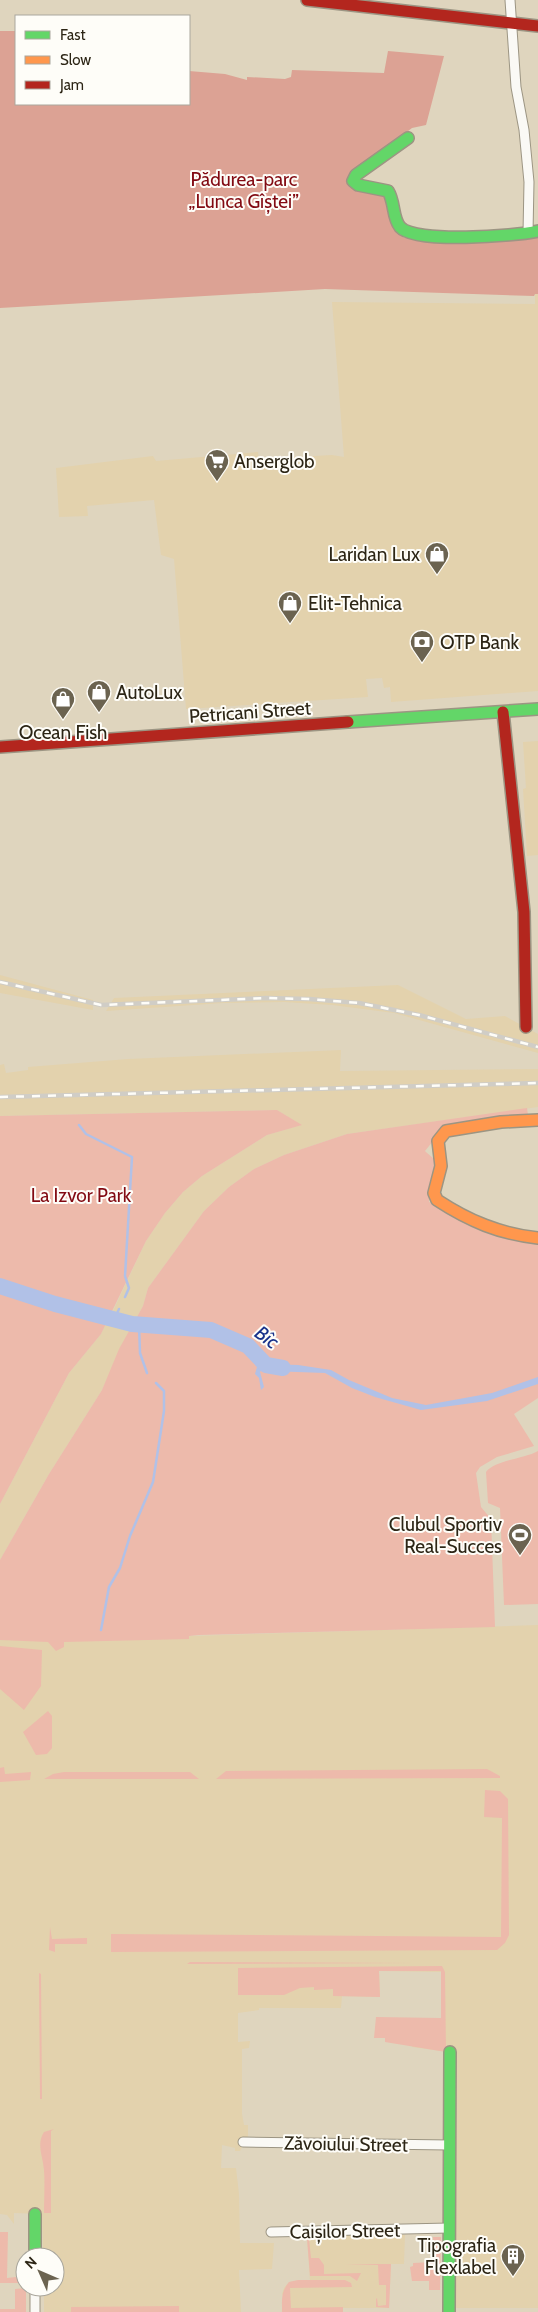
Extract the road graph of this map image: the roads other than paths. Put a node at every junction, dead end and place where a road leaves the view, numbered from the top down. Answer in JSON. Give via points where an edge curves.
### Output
{"nodes":[{"id":1,"x":307,"y":0,"type":"edge"},
{"id":2,"x":510,"y":0,"type":"edge"},
{"id":3,"x":511,"y":23,"type":"junction"},
{"id":4,"x":538,"y":26,"type":"edge"},
{"id":5,"x":408,"y":138,"type":"dead end"},
{"id":6,"x":533,"y":183,"type":"edge"},
{"id":7,"x":533,"y":232,"type":"edge"},
{"id":8,"x":538,"y":709,"type":"edge"},
{"id":9,"x":502,"y":712,"type":"junction"},
{"id":10,"x":0,"y":747,"type":"edge"},
{"id":11,"x":526,"y":1027,"type":"dead end"},
{"id":12,"x":538,"y":1120,"type":"edge"},
{"id":13,"x":538,"y":1238,"type":"edge"},
{"id":14,"x":450,"y":2052,"type":"dead end"},
{"id":15,"x":243,"y":2142,"type":"dead end"},
{"id":16,"x":449,"y":2145,"type":"junction"},
{"id":17,"x":36,"y":2214,"type":"dead end"},
{"id":18,"x":449,"y":2228,"type":"junction"},
{"id":19,"x":271,"y":2232,"type":"dead end"},
{"id":20,"x":35,"y":2247,"type":"edge"},
{"id":21,"x":35,"y":2297,"type":"edge"},
{"id":22,"x":35,"y":2312,"type":"edge"},
{"id":23,"x":449,"y":2312,"type":"edge"}],
"edges":[{"from":1,"to":3,"type":"street"},
{"from":2,"to":3,"type":"street"},
{"from":3,"to":4,"type":"street"},
{"from":3,"to":6,"type":"street","via":[[516,87]]},
{"from":5,"to":7,"type":"street","via":[[356,175],[353,181],[388,191],[393,213],[405,231],[423,237]]},
{"from":6,"to":7,"type":"street"},
{"from":8,"to":9,"type":"street","name":"Petricani Street"},
{"from":9,"to":10,"type":"street","name":"Petricani Street"},
{"from":9,"to":11,"type":"street","via":[[524,912]]},
{"from":12,"to":13,"type":"street","via":[[501,1122],[441,1135],[438,1141],[439,1178],[434,1193],[437,1200],[482,1227]]},
{"from":14,"to":16,"type":"street"},
{"from":15,"to":16,"type":"street","name":"Zăvoiului Street"},
{"from":16,"to":18,"type":"street"},
{"from":17,"to":20,"type":"street"},
{"from":18,"to":19,"type":"street","name":"Caișilor Street"},
{"from":18,"to":23,"type":"street"},
{"from":21,"to":22,"type":"street"}]}
